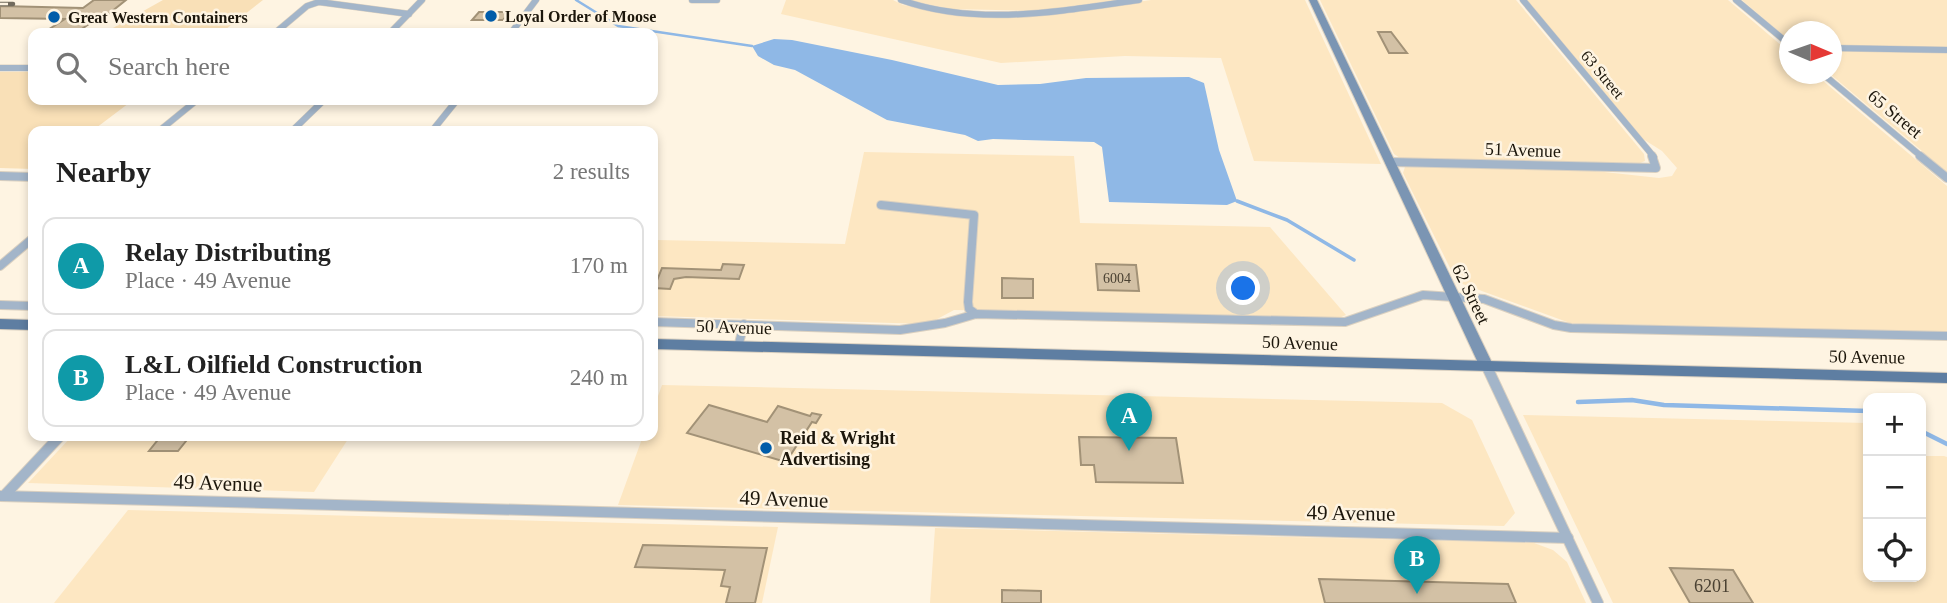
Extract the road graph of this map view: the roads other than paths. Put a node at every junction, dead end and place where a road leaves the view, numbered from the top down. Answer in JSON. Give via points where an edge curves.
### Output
{"nodes":[{"id":1,"x":422,"y":0,"type":"edge"},
{"id":2,"x":536,"y":0,"type":"edge"},
{"id":3,"x":692,"y":0,"type":"edge"},
{"id":4,"x":717,"y":0,"type":"edge"},
{"id":5,"x":901,"y":0,"type":"edge"},
{"id":6,"x":1139,"y":0,"type":"edge"},
{"id":7,"x":1313,"y":0,"type":"edge"},
{"id":8,"x":1523,"y":0,"type":"edge"},
{"id":9,"x":1736,"y":0,"type":"edge"},
{"id":10,"x":409,"y":14,"type":"junction"},
{"id":11,"x":281,"y":28,"type":"edge"},
{"id":12,"x":395,"y":28,"type":"edge"},
{"id":13,"x":515,"y":28,"type":"edge"},
{"id":14,"x":1779,"y":36,"type":"edge"},
{"id":15,"x":1842,"y":48,"type":"edge"},
{"id":16,"x":1947,"y":50,"type":"edge"},
{"id":17,"x":0,"y":68,"type":"edge"},
{"id":18,"x":28,"y":68,"type":"edge"},
{"id":19,"x":1835,"y":84,"type":"edge"},
{"id":20,"x":191,"y":105,"type":"edge"},
{"id":21,"x":319,"y":105,"type":"edge"},
{"id":22,"x":453,"y":105,"type":"edge"},
{"id":23,"x":165,"y":126,"type":"edge"},
{"id":24,"x":297,"y":126,"type":"edge"},
{"id":25,"x":436,"y":126,"type":"edge"},
{"id":26,"x":1390,"y":162,"type":"junction"},
{"id":27,"x":1656,"y":168,"type":"joint"},
{"id":28,"x":0,"y":176,"type":"edge"},
{"id":29,"x":28,"y":177,"type":"edge"},
{"id":30,"x":1947,"y":178,"type":"edge"},
{"id":31,"x":881,"y":205,"type":"dead end"},
{"id":32,"x":974,"y":215,"type":"joint"},
{"id":33,"x":28,"y":242,"type":"edge"},
{"id":34,"x":0,"y":266,"type":"edge"},
{"id":35,"x":1453,"y":296,"type":"junction"},
{"id":36,"x":0,"y":305,"type":"edge"},
{"id":37,"x":28,"y":306,"type":"edge"},
{"id":38,"x":976,"y":314,"type":"junction"},
{"id":39,"x":658,"y":322,"type":"edge"},
{"id":40,"x":0,"y":324,"type":"edge"},
{"id":41,"x":744,"y":324,"type":"junction"},
{"id":42,"x":28,"y":325,"type":"edge"},
{"id":43,"x":1947,"y":336,"type":"edge"},
{"id":44,"x":658,"y":344,"type":"edge"},
{"id":45,"x":738,"y":347,"type":"junction"},
{"id":46,"x":1487,"y":367,"type":"junction"},
{"id":47,"x":1947,"y":378,"type":"edge"},
{"id":48,"x":55,"y":441,"type":"edge"},
{"id":49,"x":2,"y":496,"type":"edge"},
{"id":50,"x":1568,"y":538,"type":"junction"},
{"id":51,"x":1598,"y":603,"type":"edge"}],
"edges":[{"from":1,"to":10,"type":"street"},
{"from":2,"to":13,"type":"street"},
{"from":3,"to":4,"type":"street"},
{"from":5,"to":6,"type":"street","via":[[946,12],[1035,13]]},
{"from":7,"to":26,"type":"main road","name":"62 Street"},
{"from":8,"to":27,"type":"street","name":"63 Street","via":[[1652,155]]},
{"from":9,"to":14,"type":"street"},
{"from":10,"to":11,"type":"street","via":[[319,2]]},
{"from":10,"to":12,"type":"street"},
{"from":15,"to":16,"type":"street"},
{"from":17,"to":18,"type":"street"},
{"from":19,"to":30,"type":"street","name":"65 Street"},
{"from":20,"to":23,"type":"street"},
{"from":21,"to":24,"type":"street"},
{"from":22,"to":25,"type":"street"},
{"from":26,"to":27,"type":"street","name":"51 Avenue"},
{"from":26,"to":35,"type":"main road","name":"62 Street"},
{"from":28,"to":29,"type":"street"},
{"from":31,"to":32,"type":"street"},
{"from":32,"to":38,"type":"street","via":[[968,302]]},
{"from":33,"to":34,"type":"street"},
{"from":35,"to":38,"type":"street","via":[[1423,295],[1345,322]]},
{"from":35,"to":43,"type":"street","via":[[1493,302],[1572,328]]},
{"from":35,"to":46,"type":"main road","name":"62 Street"},
{"from":36,"to":37,"type":"street"},
{"from":38,"to":41,"type":"street","via":[[901,330]]},
{"from":39,"to":41,"type":"street"},
{"from":40,"to":42,"type":"main road"},
{"from":41,"to":45,"type":"street"},
{"from":44,"to":45,"type":"main road","name":"50 Avenue"},
{"from":45,"to":46,"type":"main road","name":"50 Avenue"},
{"from":46,"to":47,"type":"main road","name":"50 Avenue"},
{"from":46,"to":50,"type":"street","name":"62 Street"},
{"from":48,"to":49,"type":"street"},
{"from":49,"to":50,"type":"street","name":"49 Avenue"},
{"from":50,"to":51,"type":"street","name":"62 Street"}]}
